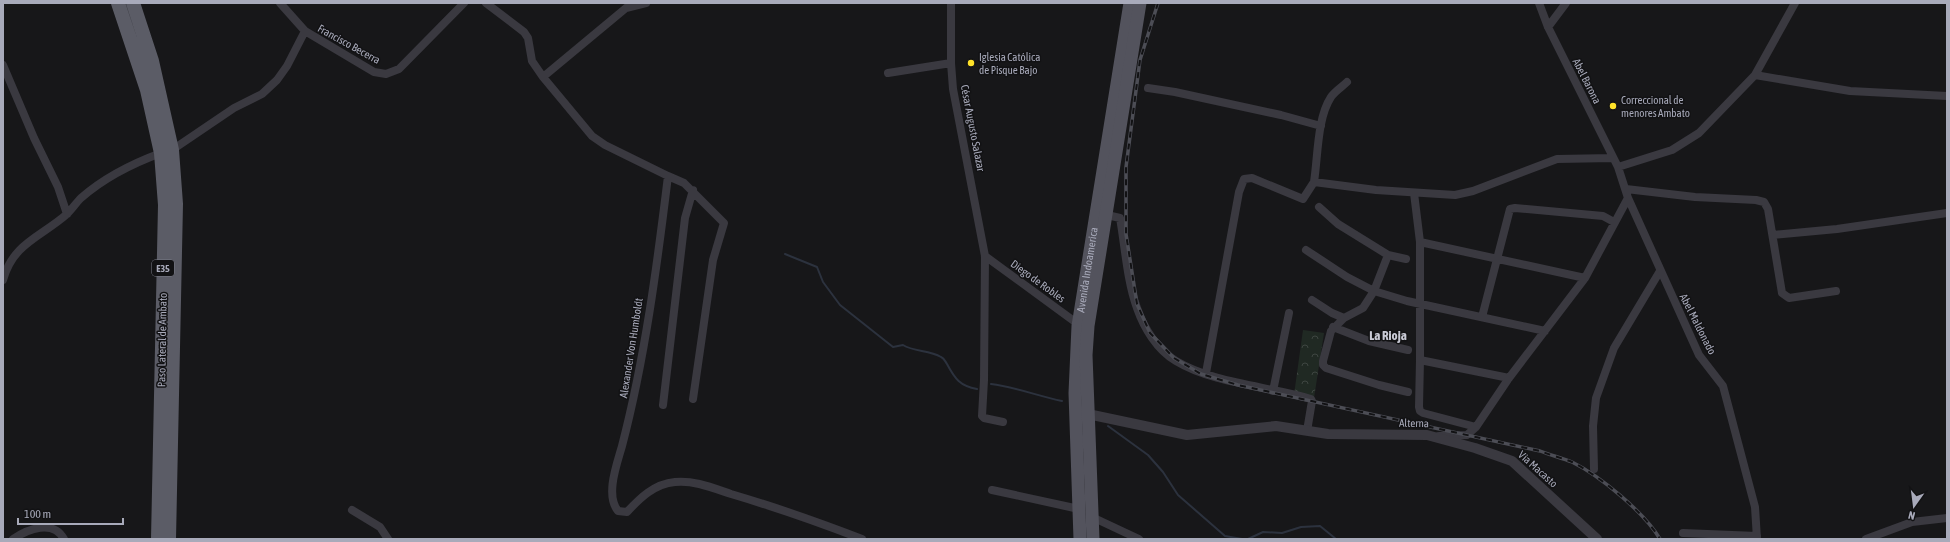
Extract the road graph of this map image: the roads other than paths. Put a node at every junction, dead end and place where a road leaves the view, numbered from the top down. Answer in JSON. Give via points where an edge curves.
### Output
{"nodes":[{"id":1,"x":114,"y":3,"type":"edge"},
{"id":2,"x":118,"y":3,"type":"edge"},
{"id":3,"x":133,"y":3,"type":"edge"},
{"id":4,"x":138,"y":3,"type":"edge"},
{"id":5,"x":280,"y":3,"type":"edge"},
{"id":6,"x":464,"y":3,"type":"edge"},
{"id":7,"x":486,"y":3,"type":"edge"},
{"id":8,"x":646,"y":3,"type":"edge"},
{"id":9,"x":951,"y":3,"type":"edge"},
{"id":10,"x":1130,"y":3,"type":"edge"},
{"id":11,"x":1140,"y":3,"type":"edge"},
{"id":12,"x":1539,"y":3,"type":"edge"},
{"id":13,"x":1566,"y":3,"type":"edge"},
{"id":14,"x":1795,"y":3,"type":"edge"},
{"id":15,"x":1548,"y":27,"type":"junction"},
{"id":16,"x":305,"y":31,"type":"junction"},
{"id":17,"x":152,"y":61,"type":"junction"},
{"id":18,"x":951,"y":63,"type":"junction"},
{"id":19,"x":3,"y":65,"type":"edge"},
{"id":20,"x":888,"y":73,"type":"dead end"},
{"id":21,"x":1755,"y":75,"type":"junction"},
{"id":22,"x":543,"y":77,"type":"junction"},
{"id":23,"x":1347,"y":82,"type":"dead end"},
{"id":24,"x":1148,"y":88,"type":"dead end"},
{"id":25,"x":146,"y":90,"type":"junction"},
{"id":26,"x":1947,"y":96,"type":"edge"},
{"id":27,"x":1321,"y":126,"type":"junction"},
{"id":28,"x":166,"y":152,"type":"junction"},
{"id":29,"x":1613,"y":158,"type":"junction"},
{"id":30,"x":1618,"y":167,"type":"junction"},
{"id":31,"x":668,"y":176,"type":"junction"},
{"id":32,"x":1314,"y":182,"type":"junction"},
{"id":33,"x":1626,"y":189,"type":"junction"},
{"id":34,"x":693,"y":190,"type":"junction"},
{"id":35,"x":1414,"y":193,"type":"junction"},
{"id":36,"x":1628,"y":198,"type":"junction"},
{"id":37,"x":1319,"y":207,"type":"dead end"},
{"id":38,"x":1947,"y":213,"type":"edge"},
{"id":39,"x":67,"y":214,"type":"junction"},
{"id":40,"x":1107,"y":215,"type":"junction"},
{"id":41,"x":1614,"y":222,"type":"junction"},
{"id":42,"x":1773,"y":235,"type":"junction"},
{"id":43,"x":1420,"y":242,"type":"junction"},
{"id":44,"x":1306,"y":250,"type":"dead end"},
{"id":45,"x":1388,"y":255,"type":"junction"},
{"id":46,"x":985,"y":256,"type":"junction"},
{"id":47,"x":1406,"y":259,"type":"dead end"},
{"id":48,"x":1498,"y":259,"type":"junction"},
{"id":49,"x":1092,"y":268,"type":"junction"},
{"id":50,"x":1660,"y":271,"type":"junction"},
{"id":51,"x":1585,"y":278,"type":"junction"},
{"id":52,"x":3,"y":280,"type":"edge"},
{"id":53,"x":1374,"y":291,"type":"junction"},
{"id":54,"x":1836,"y":291,"type":"dead end"},
{"id":55,"x":1312,"y":300,"type":"dead end"},
{"id":56,"x":1420,"y":304,"type":"junction"},
{"id":57,"x":1289,"y":313,"type":"dead end"},
{"id":58,"x":1482,"y":317,"type":"junction"},
{"id":59,"x":1344,"y":318,"type":"junction"},
{"id":60,"x":1083,"y":325,"type":"junction"},
{"id":61,"x":1333,"y":327,"type":"junction"},
{"id":62,"x":1545,"y":331,"type":"junction"},
{"id":63,"x":1408,"y":350,"type":"dead end"},
{"id":64,"x":1420,"y":360,"type":"junction"},
{"id":65,"x":1206,"y":373,"type":"junction"},
{"id":66,"x":1509,"y":378,"type":"junction"},
{"id":67,"x":1273,"y":391,"type":"junction"},
{"id":68,"x":1408,"y":392,"type":"dead end"},
{"id":69,"x":693,"y":399,"type":"dead end"},
{"id":70,"x":663,"y":405,"type":"dead end"},
{"id":71,"x":1083,"y":413,"type":"junction"},
{"id":72,"x":1003,"y":422,"type":"dead end"},
{"id":73,"x":1476,"y":427,"type":"junction"},
{"id":74,"x":1307,"y":431,"type":"junction"},
{"id":75,"x":1427,"y":435,"type":"junction"},
{"id":76,"x":1594,"y":469,"type":"dead end"},
{"id":77,"x":992,"y":490,"type":"dead end"},
{"id":78,"x":1080,"y":509,"type":"junction"},
{"id":79,"x":352,"y":510,"type":"dead end"},
{"id":80,"x":1092,"y":517,"type":"junction"},
{"id":81,"x":1947,"y":518,"type":"edge"},
{"id":82,"x":1683,"y":533,"type":"dead end"},
{"id":83,"x":1757,"y":538,"type":"edge"},
{"id":84,"x":13,"y":539,"type":"edge"},
{"id":85,"x":64,"y":539,"type":"edge"},
{"id":86,"x":158,"y":539,"type":"edge"},
{"id":87,"x":169,"y":539,"type":"edge"},
{"id":88,"x":388,"y":539,"type":"edge"},
{"id":89,"x":862,"y":539,"type":"edge"},
{"id":90,"x":1080,"y":539,"type":"edge"},
{"id":91,"x":1093,"y":539,"type":"edge"},
{"id":92,"x":1139,"y":539,"type":"edge"},
{"id":93,"x":1596,"y":539,"type":"edge"},
{"id":94,"x":1866,"y":539,"type":"edge"}],
"edges":[{"from":1,"to":25,"type":"highway","via":[[134,66]]},
{"from":2,"to":25,"type":"highway","name":"Paso Lateral de Ambato","number":"E35"},
{"from":3,"to":17,"type":"highway","name":"Paso Lateral de Ambato","number":"E35"},
{"from":4,"to":17,"type":"highway"},
{"from":5,"to":16,"type":"street","name":"Francisco Becerra"},
{"from":6,"to":16,"type":"street","name":"Francisco Becerra","via":[[399,69],[386,74],[374,72]]},
{"from":7,"to":22,"type":"street","via":[[524,32],[528,38],[532,61]]},
{"from":8,"to":22,"type":"street","via":[[626,8]]},
{"from":9,"to":18,"type":"street","name":"César Augusto Salazar"},
{"from":10,"to":49,"type":"main road","name":"Avenida Indoamerica"},
{"from":11,"to":40,"type":"main road","name":"Avenida Indoamerica"},
{"from":12,"to":15,"type":"street","name":"Abel Barona"},
{"from":13,"to":15,"type":"street"},
{"from":14,"to":21,"type":"street"},
{"from":15,"to":29,"type":"street","name":"Abel Barona"},
{"from":16,"to":28,"type":"street","via":[[287,66],[262,94],[234,108]]},
{"from":17,"to":28,"type":"highway","name":"Paso Lateral de Ambato","number":"E35"},
{"from":18,"to":20,"type":"street"},
{"from":18,"to":46,"type":"street","name":"César Augusto Salazar","via":[[953,89]]},
{"from":19,"to":39,"type":"street","via":[[58,187]]},
{"from":21,"to":26,"type":"street","via":[[1850,91]]},
{"from":21,"to":30,"type":"street","via":[[1687,142],[1672,150]]},
{"from":22,"to":31,"type":"street","via":[[598,142]]},
{"from":23,"to":27,"type":"street","via":[[1332,96]]},
{"from":24,"to":27,"type":"street","via":[[1281,114]]},
{"from":25,"to":28,"type":"highway","name":"Paso Lateral de Ambato","number":"E35"},
{"from":27,"to":32,"type":"street"},
{"from":28,"to":39,"type":"street","via":[[115,173],[93,188]]},
{"from":28,"to":86,"type":"highway","name":"Paso Lateral de Ambato","number":"E35"},
{"from":28,"to":87,"type":"highway","name":"Paso Lateral de Ambato","number":"E35","via":[[176,204]]},
{"from":29,"to":30,"type":"street","name":"Abel Barona"},
{"from":29,"to":35,"type":"street","via":[[1557,159],[1465,194]]},
{"from":30,"to":33,"type":"street","name":"Abel Maldonado"},
{"from":31,"to":34,"type":"street"},
{"from":31,"to":89,"type":"street","name":"Alexander Von Humboldt","via":[[633,403],[615,474],[615,507],[618,511],[627,512],[642,496],[657,486],[674,482],[692,482],[790,512]]},
{"from":32,"to":35,"type":"street"},
{"from":32,"to":65,"type":"street","via":[[1303,199],[1252,178],[1244,179],[1242,182]]},
{"from":33,"to":36,"type":"street","name":"Abel Maldonado"},
{"from":33,"to":42,"type":"street","via":[[1764,202],[1768,209]]},
{"from":34,"to":69,"type":"street","via":[[724,223],[713,260]]},
{"from":34,"to":70,"type":"street","via":[[686,218]]},
{"from":35,"to":43,"type":"street"},
{"from":36,"to":41,"type":"street","name":"Alterna"},
{"from":36,"to":50,"type":"street","name":"Abel Maldonado"},
{"from":37,"to":45,"type":"street","via":[[1338,224]]},
{"from":38,"to":42,"type":"street","via":[[1837,229]]},
{"from":39,"to":52,"type":"street","via":[[20,248],[12,257]]},
{"from":40,"to":49,"type":"main road","name":"Avenida Indoamerica"},
{"from":40,"to":65,"type":"street","via":[[1120,218],[1133,297],[1143,323],[1176,361]]},
{"from":41,"to":48,"type":"street","via":[[1603,216],[1510,209]]},
{"from":41,"to":51,"type":"street","name":"Alterna"},
{"from":42,"to":54,"type":"street","via":[[1782,293],[1785,297]]},
{"from":43,"to":48,"type":"street"},
{"from":43,"to":56,"type":"street"},
{"from":44,"to":53,"type":"street"},
{"from":45,"to":47,"type":"street"},
{"from":45,"to":53,"type":"street"},
{"from":46,"to":60,"type":"street","name":"Diego de Robles"},
{"from":46,"to":72,"type":"street","name":"César Augusto Salazar","via":[[982,416]]},
{"from":48,"to":51,"type":"street"},
{"from":48,"to":58,"type":"street"},
{"from":49,"to":60,"type":"main road","name":"Avenida Indoamerica"},
{"from":50,"to":76,"type":"street","via":[[1614,348],[1596,398],[1593,426]]},
{"from":50,"to":83,"type":"street","name":"Abel Maldonado","via":[[1699,355],[1723,386],[1755,507]]},
{"from":51,"to":62,"type":"street","name":"Alterna"},
{"from":53,"to":56,"type":"street"},
{"from":53,"to":59,"type":"street","via":[[1363,308]]},
{"from":55,"to":59,"type":"street"},
{"from":56,"to":58,"type":"street"},
{"from":56,"to":64,"type":"street"},
{"from":57,"to":67,"type":"street"},
{"from":58,"to":62,"type":"street"},
{"from":59,"to":61,"type":"street"},
{"from":60,"to":71,"type":"main road","name":"Avenida Indoamerica","via":[[1075,393]]},
{"from":61,"to":63,"type":"street"},
{"from":61,"to":68,"type":"street","via":[[1323,361],[1326,368]]},
{"from":62,"to":66,"type":"street","name":"Alterna"},
{"from":64,"to":66,"type":"street"},
{"from":64,"to":73,"type":"street","via":[[1420,411]]},
{"from":65,"to":67,"type":"street"},
{"from":66,"to":73,"type":"street","name":"Alterna"},
{"from":67,"to":74,"type":"street","via":[[1312,400]]},
{"from":71,"to":74,"type":"street","name":"Alterna","via":[[1187,435],[1266,426]]},
{"from":71,"to":78,"type":"main road","name":"Avenida Indoamerica"},
{"from":71,"to":80,"type":"main road","name":"Avenida Indoamerica"},
{"from":73,"to":75,"type":"street","name":"Alterna","via":[[1472,432],[1461,436]]},
{"from":74,"to":75,"type":"street","name":"Alterna","via":[[1328,434]]},
{"from":75,"to":93,"type":"street","name":"Via Macasto","via":[[1512,461]]},
{"from":77,"to":78,"type":"street"},
{"from":78,"to":90,"type":"main road","name":"Avenida Indoamerica"},
{"from":79,"to":88,"type":"street","via":[[380,527]]},
{"from":80,"to":91,"type":"main road","name":"Avenida Indoamerica"},
{"from":80,"to":92,"type":"street"},
{"from":81,"to":94,"type":"street","via":[[1912,522]]},
{"from":82,"to":83,"type":"street"},
{"from":84,"to":85,"type":"street","via":[[49,526],[60,532]]}]}
